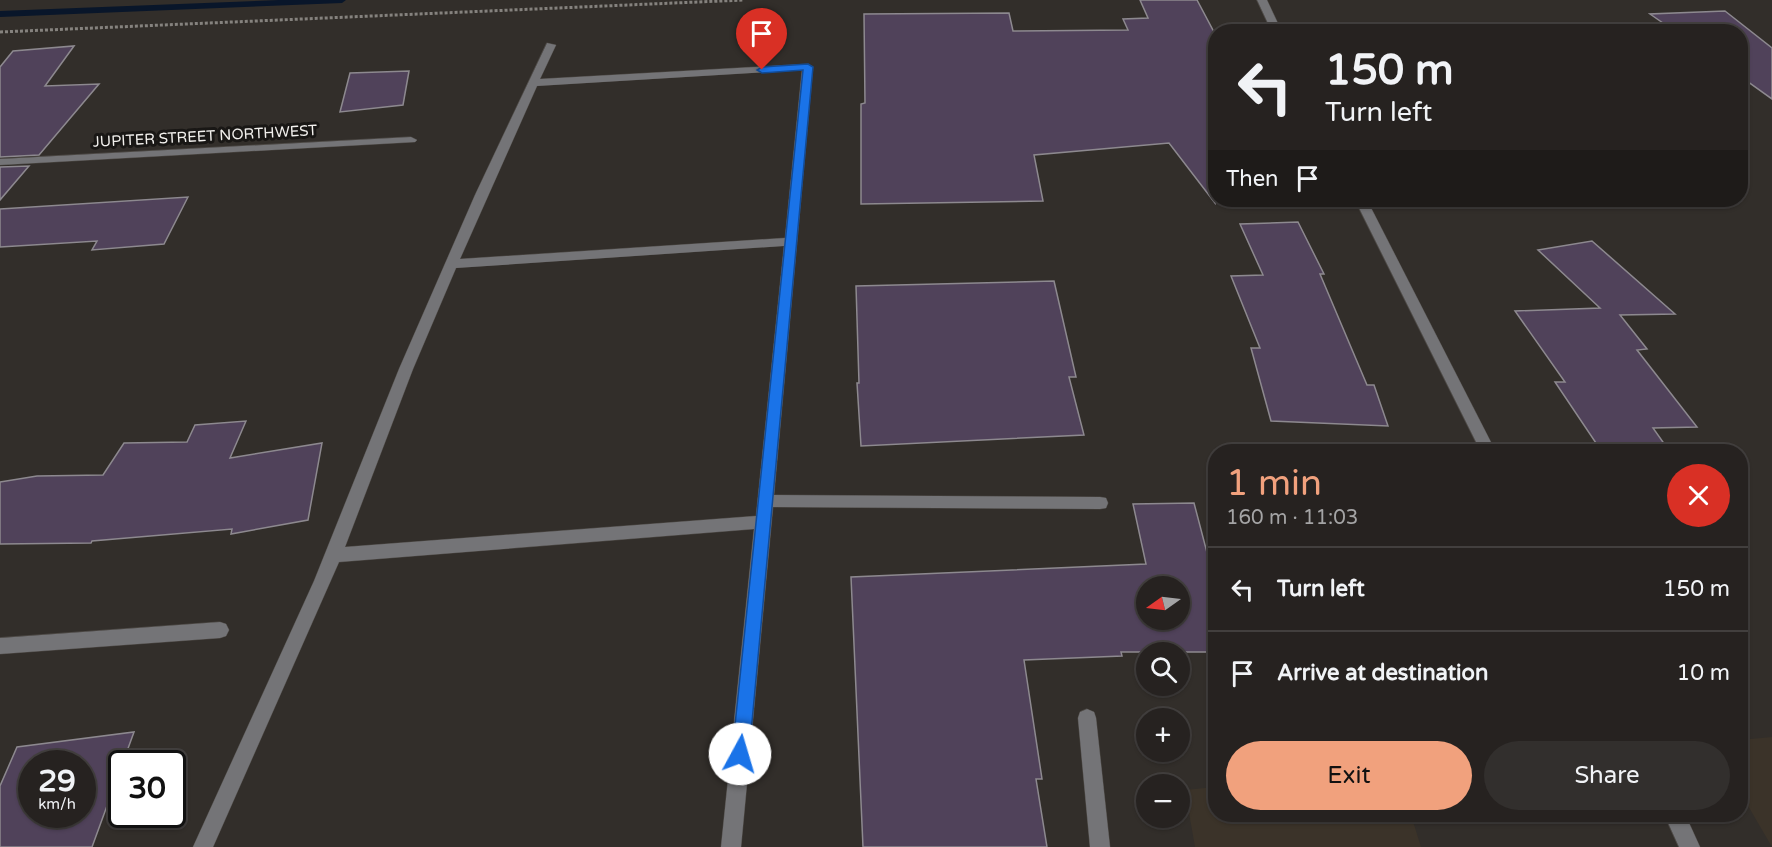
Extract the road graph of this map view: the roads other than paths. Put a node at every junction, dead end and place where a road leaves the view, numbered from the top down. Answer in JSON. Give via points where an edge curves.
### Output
{"nodes":[{"id":1,"x":1262,"y":0,"type":"edge"},
{"id":2,"x":1273,"y":24,"type":"edge"},
{"id":3,"x":551,"y":45,"type":"dead end"},
{"id":4,"x":533,"y":83,"type":"junction"},
{"id":5,"x":411,"y":140,"type":"dead end"},
{"id":6,"x":0,"y":162,"type":"edge"},
{"id":7,"x":1364,"y":207,"type":"edge"},
{"id":8,"x":790,"y":243,"type":"junction"},
{"id":9,"x":452,"y":264,"type":"junction"},
{"id":10,"x":1485,"y":444,"type":"edge"},
{"id":11,"x":765,"y":501,"type":"junction"},
{"id":12,"x":1100,"y":502,"type":"dead end"},
{"id":13,"x":763,"y":522,"type":"junction"},
{"id":14,"x":334,"y":555,"type":"junction"},
{"id":15,"x":220,"y":630,"type":"dead end"},
{"id":16,"x":0,"y":646,"type":"edge"},
{"id":17,"x":1087,"y":718,"type":"dead end"},
{"id":18,"x":1678,"y":822,"type":"edge"},
{"id":19,"x":202,"y":847,"type":"edge"},
{"id":20,"x":731,"y":847,"type":"edge"},
{"id":21,"x":1100,"y":847,"type":"edge"},
{"id":22,"x":1690,"y":847,"type":"edge"}],
"edges":[{"from":1,"to":2,"type":"street"},
{"from":3,"to":4,"type":"street"},
{"from":4,"to":8,"type":"street","via":[[808,67]]},
{"from":4,"to":9,"type":"street"},
{"from":5,"to":6,"type":"street","name":"JUPITER STREET NORTHWEST"},
{"from":7,"to":10,"type":"street"},
{"from":8,"to":9,"type":"street"},
{"from":8,"to":11,"type":"street"},
{"from":9,"to":14,"type":"street","via":[[406,369]]},
{"from":11,"to":12,"type":"street"},
{"from":11,"to":13,"type":"street"},
{"from":13,"to":14,"type":"street"},
{"from":13,"to":20,"type":"street"},
{"from":14,"to":19,"type":"street"},
{"from":15,"to":16,"type":"street"},
{"from":17,"to":21,"type":"street"},
{"from":18,"to":22,"type":"street"}]}
